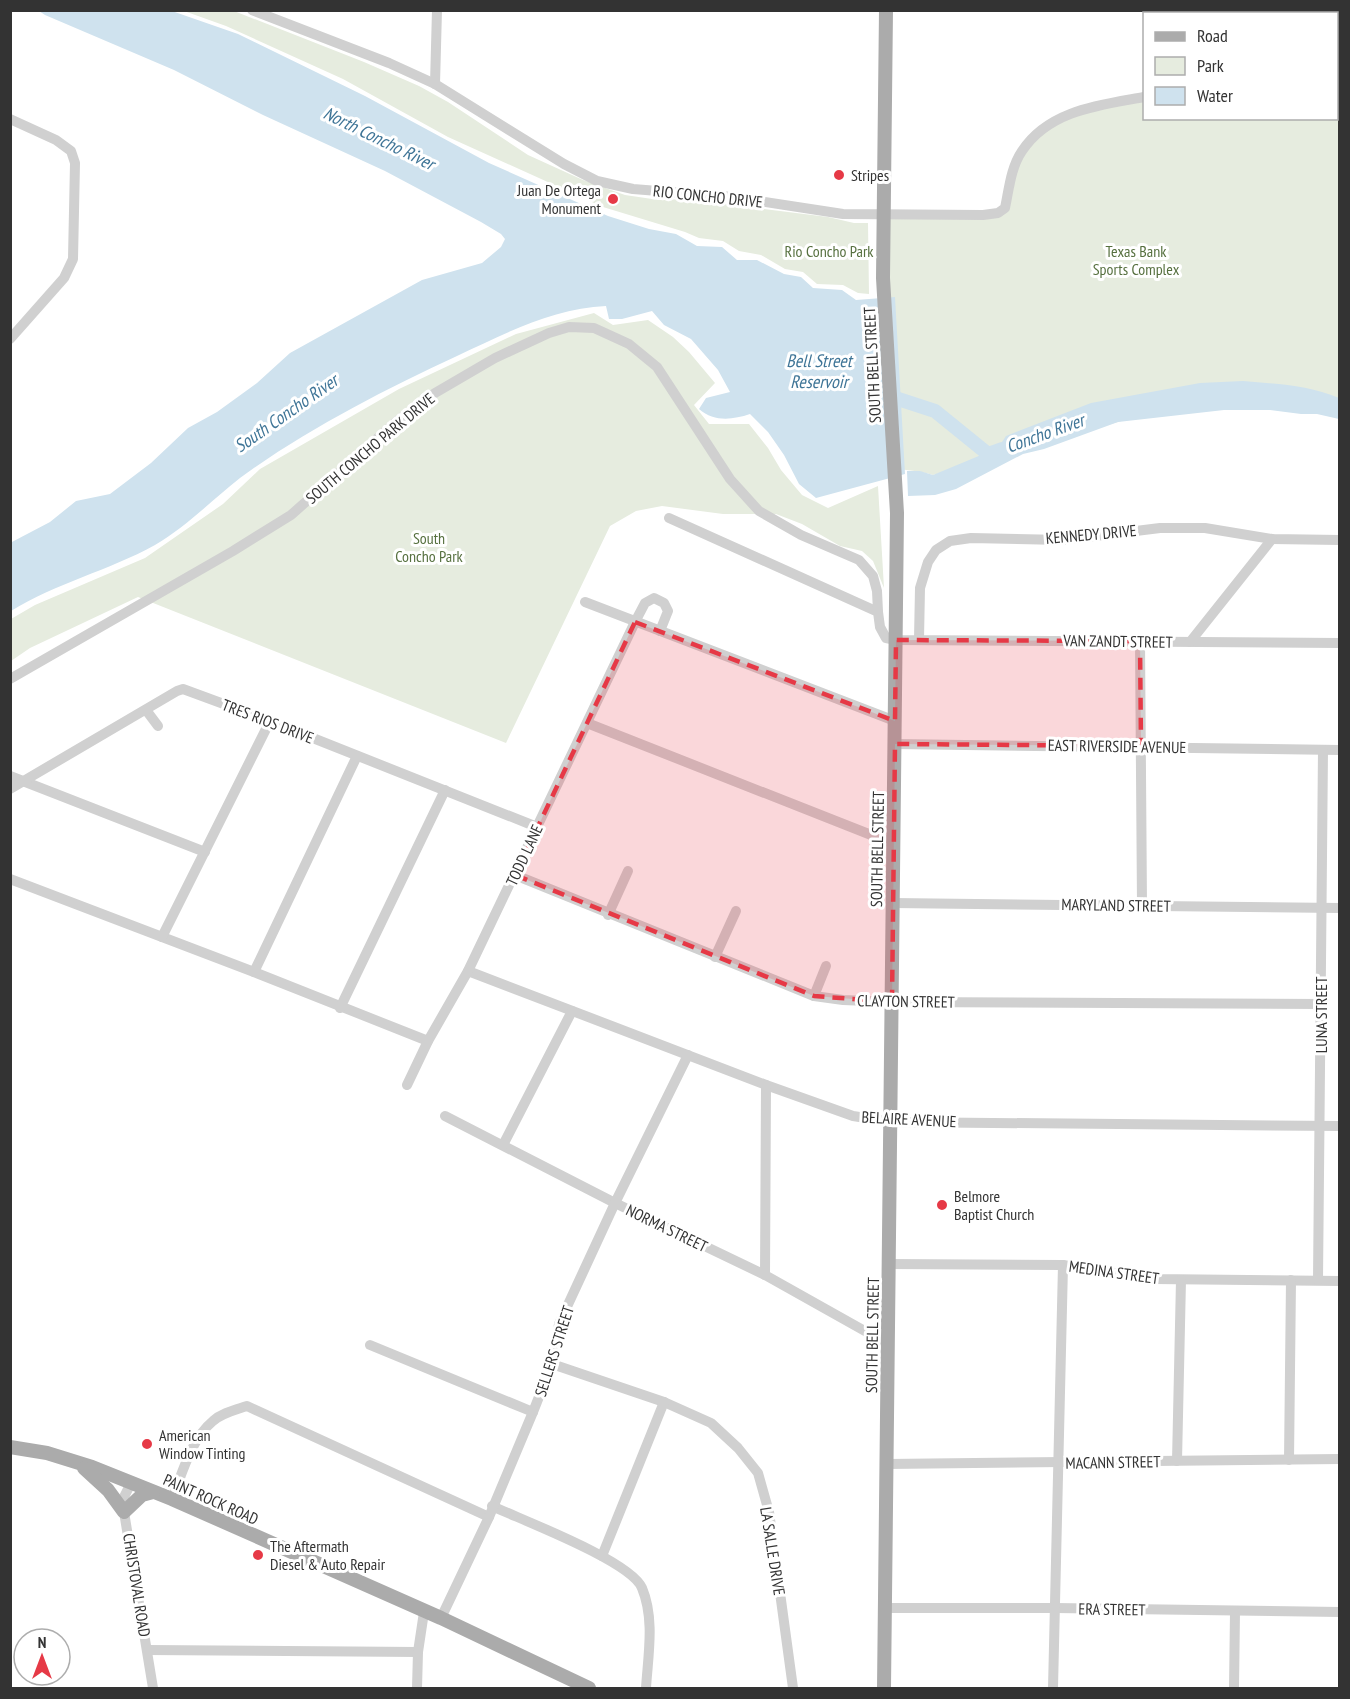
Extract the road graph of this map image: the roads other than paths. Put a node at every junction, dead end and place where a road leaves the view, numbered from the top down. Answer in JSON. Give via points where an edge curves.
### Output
{"nodes":[{"id":1,"x":252,"y":10,"type":"edge"},
{"id":2,"x":437,"y":10,"type":"edge"},
{"id":3,"x":886,"y":10,"type":"edge"},
{"id":4,"x":435,"y":84,"type":"junction"},
{"id":5,"x":1143,"y":97,"type":"edge"},
{"id":6,"x":10,"y":119,"type":"edge"},
{"id":7,"x":884,"y":214,"type":"junction"},
{"id":8,"x":10,"y":339,"type":"edge"},
{"id":9,"x":669,"y":518,"type":"dead end"},
{"id":10,"x":1272,"y":539,"type":"junction"},
{"id":11,"x":1340,"y":540,"type":"edge"},
{"id":12,"x":585,"y":602,"type":"dead end"},
{"id":13,"x":878,"y":612,"type":"junction"},
{"id":14,"x":635,"y":622,"type":"junction"},
{"id":15,"x":660,"y":631,"type":"junction"},
{"id":16,"x":919,"y":639,"type":"junction"},
{"id":17,"x":896,"y":640,"type":"junction"},
{"id":18,"x":1140,"y":641,"type":"junction"},
{"id":19,"x":1190,"y":642,"type":"junction"},
{"id":20,"x":1340,"y":643,"type":"edge"},
{"id":21,"x":10,"y":679,"type":"edge"},
{"id":22,"x":146,"y":710,"type":"junction"},
{"id":23,"x":270,"y":721,"type":"junction"},
{"id":24,"x":895,"y":721,"type":"junction"},
{"id":25,"x":587,"y":723,"type":"junction"},
{"id":26,"x":158,"y":726,"type":"dead end"},
{"id":27,"x":895,"y":744,"type":"junction"},
{"id":28,"x":1141,"y":746,"type":"junction"},
{"id":29,"x":1323,"y":750,"type":"junction"},
{"id":30,"x":1340,"y":750,"type":"edge"},
{"id":31,"x":357,"y":756,"type":"junction"},
{"id":32,"x":10,"y":776,"type":"edge"},
{"id":33,"x":22,"y":782,"type":"junction"},
{"id":34,"x":10,"y":789,"type":"edge"},
{"id":35,"x":446,"y":790,"type":"junction"},
{"id":36,"x":537,"y":827,"type":"junction"},
{"id":37,"x":894,"y":844,"type":"junction"},
{"id":38,"x":204,"y":852,"type":"junction"},
{"id":39,"x":628,"y":871,"type":"dead end"},
{"id":40,"x":515,"y":875,"type":"junction"},
{"id":41,"x":10,"y":879,"type":"edge"},
{"id":42,"x":893,"y":903,"type":"junction"},
{"id":43,"x":1142,"y":905,"type":"junction"},
{"id":44,"x":1321,"y":908,"type":"junction"},
{"id":45,"x":1340,"y":908,"type":"edge"},
{"id":46,"x":736,"y":910,"type":"dead end"},
{"id":47,"x":608,"y":915,"type":"junction"},
{"id":48,"x":162,"y":937,"type":"junction"},
{"id":49,"x":715,"y":957,"type":"junction"},
{"id":50,"x":826,"y":966,"type":"dead end"},
{"id":51,"x":468,"y":971,"type":"junction"},
{"id":52,"x":254,"y":972,"type":"junction"},
{"id":53,"x":814,"y":996,"type":"junction"},
{"id":54,"x":892,"y":1002,"type":"junction"},
{"id":55,"x":1322,"y":1004,"type":"junction"},
{"id":56,"x":340,"y":1008,"type":"junction"},
{"id":57,"x":572,"y":1011,"type":"junction"},
{"id":58,"x":428,"y":1041,"type":"junction"},
{"id":59,"x":688,"y":1055,"type":"junction"},
{"id":60,"x":407,"y":1085,"type":"dead end"},
{"id":61,"x":766,"y":1085,"type":"junction"},
{"id":62,"x":445,"y":1116,"type":"dead end"},
{"id":63,"x":891,"y":1122,"type":"junction"},
{"id":64,"x":1320,"y":1125,"type":"junction"},
{"id":65,"x":1340,"y":1126,"type":"edge"},
{"id":66,"x":503,"y":1145,"type":"junction"},
{"id":67,"x":615,"y":1203,"type":"junction"},
{"id":68,"x":889,"y":1264,"type":"junction"},
{"id":69,"x":1063,"y":1265,"type":"junction"},
{"id":70,"x":765,"y":1275,"type":"junction"},
{"id":71,"x":1181,"y":1280,"type":"junction"},
{"id":72,"x":1291,"y":1281,"type":"junction"},
{"id":73,"x":1318,"y":1281,"type":"junction"},
{"id":74,"x":1340,"y":1281,"type":"edge"},
{"id":75,"x":888,"y":1344,"type":"junction"},
{"id":76,"x":370,"y":1345,"type":"dead end"},
{"id":77,"x":552,"y":1364,"type":"junction"},
{"id":78,"x":664,"y":1402,"type":"junction"},
{"id":79,"x":533,"y":1412,"type":"junction"},
{"id":80,"x":10,"y":1447,"type":"edge"},
{"id":81,"x":1340,"y":1459,"type":"edge"},
{"id":82,"x":1289,"y":1460,"type":"junction"},
{"id":83,"x":1177,"y":1461,"type":"junction"},
{"id":84,"x":75,"y":1462,"type":"junction"},
{"id":85,"x":1059,"y":1462,"type":"junction"},
{"id":86,"x":887,"y":1464,"type":"junction"},
{"id":87,"x":131,"y":1483,"type":"junction"},
{"id":88,"x":153,"y":1492,"type":"junction"},
{"id":89,"x":171,"y":1499,"type":"junction"},
{"id":90,"x":124,"y":1512,"type":"junction"},
{"id":91,"x":491,"y":1512,"type":"junction"},
{"id":92,"x":602,"y":1556,"type":"junction"},
{"id":93,"x":885,"y":1608,"type":"junction"},
{"id":94,"x":1055,"y":1608,"type":"junction"},
{"id":95,"x":424,"y":1612,"type":"junction"},
{"id":96,"x":1235,"y":1612,"type":"junction"},
{"id":97,"x":1340,"y":1612,"type":"edge"},
{"id":98,"x":441,"y":1618,"type":"junction"},
{"id":99,"x":147,"y":1650,"type":"junction"},
{"id":100,"x":418,"y":1652,"type":"junction"},
{"id":101,"x":153,"y":1689,"type":"edge"},
{"id":102,"x":417,"y":1689,"type":"edge"},
{"id":103,"x":589,"y":1689,"type":"edge"},
{"id":104,"x":646,"y":1689,"type":"edge"},
{"id":105,"x":793,"y":1689,"type":"edge"},
{"id":106,"x":884,"y":1689,"type":"edge"},
{"id":107,"x":1053,"y":1689,"type":"edge"},
{"id":108,"x":1234,"y":1689,"type":"edge"}],
"edges":[{"from":1,"to":4,"type":"street","name":"RIO CONCHO DRIVE"},
{"from":2,"to":4,"type":"street"},
{"from":3,"to":7,"type":"main road","name":"SOUTH BELL STREET"},
{"from":4,"to":7,"type":"street","name":"RIO CONCHO DRIVE","via":[[597,181],[633,189],[733,196],[843,214]]},
{"from":5,"to":7,"type":"street","name":"RIO CONCHO DRIVE","via":[[1088,107],[1039,131],[1021,152],[1005,208],[998,213]]},
{"from":6,"to":8,"type":"street","via":[[71,150],[75,163],[73,259],[64,278]]},
{"from":7,"to":17,"type":"main road","name":"SOUTH BELL STREET","via":[[883,278],[897,513]]},
{"from":9,"to":13,"type":"street"},
{"from":10,"to":11,"type":"street","name":"KENNEDY DRIVE"},
{"from":10,"to":16,"type":"street","name":"KENNEDY DRIVE","via":[[1205,528],[1160,528],[1063,540],[950,541],[936,550],[928,562],[920,588]]},
{"from":10,"to":19,"type":"street"},
{"from":12,"to":14,"type":"street"},
{"from":13,"to":17,"type":"street","name":"SOUTH CONCHO PARK DRIVE","via":[[886,638]]},
{"from":13,"to":21,"type":"street","name":"SOUTH CONCHO PARK DRIVE","via":[[873,576],[859,560],[801,535],[759,511],[730,479],[657,367],[629,344],[594,328],[569,327],[495,358],[435,393],[397,421],[291,515]]},
{"from":14,"to":15,"type":"street"},
{"from":14,"to":15,"type":"street","name":"TODD LANE","via":[[645,603],[654,598],[664,603],[668,611]]},
{"from":14,"to":25,"type":"street","name":"TODD LANE"},
{"from":15,"to":24,"type":"street"},
{"from":16,"to":17,"type":"street","name":"VAN ZANDT STREET"},
{"from":16,"to":18,"type":"street","name":"VAN ZANDT STREET"},
{"from":17,"to":24,"type":"main road","name":"SOUTH BELL STREET"},
{"from":18,"to":19,"type":"street","name":"VAN ZANDT STREET"},
{"from":18,"to":28,"type":"street"},
{"from":19,"to":20,"type":"street","name":"VAN ZANDT STREET"},
{"from":22,"to":23,"type":"street","name":"TRES RIOS DRIVE","via":[[183,689]]},
{"from":22,"to":26,"type":"street"},
{"from":22,"to":33,"type":"street","name":"TRES RIOS DRIVE"},
{"from":23,"to":31,"type":"street","name":"TRES RIOS DRIVE"},
{"from":23,"to":38,"type":"street"},
{"from":24,"to":27,"type":"main road","name":"SOUTH BELL STREET"},
{"from":25,"to":36,"type":"street","name":"TODD LANE"},
{"from":25,"to":37,"type":"street"},
{"from":27,"to":28,"type":"street","name":"EAST RIVERSIDE AVENUE"},
{"from":27,"to":37,"type":"main road","name":"SOUTH BELL STREET"},
{"from":28,"to":29,"type":"street","name":"EAST RIVERSIDE AVENUE"},
{"from":28,"to":43,"type":"street"},
{"from":29,"to":30,"type":"street","name":"EAST RIVERSIDE AVENUE"},
{"from":29,"to":44,"type":"street","name":"LUNA STREET"},
{"from":31,"to":35,"type":"street","name":"TRES RIOS DRIVE"},
{"from":31,"to":52,"type":"street"},
{"from":32,"to":33,"type":"street"},
{"from":33,"to":34,"type":"street","name":"TRES RIOS DRIVE"},
{"from":33,"to":38,"type":"street"},
{"from":35,"to":36,"type":"street","name":"TRES RIOS DRIVE"},
{"from":35,"to":56,"type":"street"},
{"from":36,"to":40,"type":"street","name":"TODD LANE"},
{"from":37,"to":42,"type":"main road","name":"SOUTH BELL STREET"},
{"from":38,"to":48,"type":"street"},
{"from":39,"to":47,"type":"street"},
{"from":40,"to":47,"type":"street","name":"CLAYTON STREET"},
{"from":40,"to":51,"type":"street","name":"TODD LANE"},
{"from":41,"to":48,"type":"street"},
{"from":42,"to":43,"type":"street","name":"MARYLAND STREET"},
{"from":42,"to":54,"type":"main road","name":"SOUTH BELL STREET"},
{"from":43,"to":44,"type":"street","name":"MARYLAND STREET"},
{"from":44,"to":45,"type":"street","name":"MARYLAND STREET"},
{"from":44,"to":55,"type":"street","name":"LUNA STREET"},
{"from":46,"to":49,"type":"street"},
{"from":47,"to":49,"type":"street","name":"CLAYTON STREET"},
{"from":48,"to":52,"type":"street"},
{"from":49,"to":53,"type":"street","name":"CLAYTON STREET"},
{"from":50,"to":53,"type":"street"},
{"from":51,"to":57,"type":"street","name":"BELAIRE AVENUE"},
{"from":51,"to":58,"type":"street","name":"TODD LANE"},
{"from":52,"to":56,"type":"street"},
{"from":53,"to":54,"type":"street","name":"CLAYTON STREET"},
{"from":54,"to":55,"type":"street","name":"CLAYTON STREET"},
{"from":54,"to":63,"type":"main road","name":"SOUTH BELL STREET"},
{"from":55,"to":64,"type":"street","name":"LUNA STREET"},
{"from":56,"to":58,"type":"street"},
{"from":57,"to":59,"type":"street","name":"BELAIRE AVENUE"},
{"from":57,"to":66,"type":"street"},
{"from":58,"to":60,"type":"street","name":"TODD LANE"},
{"from":59,"to":61,"type":"street","name":"BELAIRE AVENUE"},
{"from":59,"to":67,"type":"street","name":"SELLERS STREET"},
{"from":61,"to":63,"type":"street","name":"BELAIRE AVENUE","via":[[853,1116]]},
{"from":61,"to":70,"type":"street"},
{"from":62,"to":66,"type":"street","name":"NORMA STREET"},
{"from":63,"to":64,"type":"street","name":"BELAIRE AVENUE"},
{"from":63,"to":68,"type":"main road","name":"SOUTH BELL STREET"},
{"from":64,"to":65,"type":"street","name":"BELAIRE AVENUE"},
{"from":64,"to":73,"type":"street","name":"LUNA STREET"},
{"from":66,"to":67,"type":"street","name":"NORMA STREET"},
{"from":67,"to":70,"type":"street","name":"NORMA STREET"},
{"from":67,"to":77,"type":"street","name":"SELLERS STREET","via":[[559,1324]]},
{"from":68,"to":69,"type":"street","name":"MEDINA STREET"},
{"from":68,"to":75,"type":"main road","name":"SOUTH BELL STREET"},
{"from":69,"to":71,"type":"street","name":"MEDINA STREET"},
{"from":69,"to":85,"type":"street"},
{"from":70,"to":75,"type":"street","name":"NORMA STREET"},
{"from":71,"to":72,"type":"street","name":"MEDINA STREET"},
{"from":71,"to":83,"type":"street"},
{"from":72,"to":73,"type":"street","name":"MEDINA STREET"},
{"from":72,"to":82,"type":"street"},
{"from":73,"to":74,"type":"street","name":"MEDINA STREET"},
{"from":75,"to":86,"type":"main road","name":"SOUTH BELL STREET"},
{"from":76,"to":79,"type":"street"},
{"from":77,"to":78,"type":"street","name":"LA SALLE DRIVE"},
{"from":77,"to":79,"type":"street","name":"SELLERS STREET"},
{"from":78,"to":92,"type":"street"},
{"from":78,"to":105,"type":"street","name":"LA SALLE DRIVE","via":[[711,1423],[758,1473],[769,1512]]},
{"from":79,"to":91,"type":"street","name":"SELLERS STREET"},
{"from":80,"to":84,"type":"main road","name":"PAINT ROCK ROAD"},
{"from":81,"to":82,"type":"street","name":"MACANN STREET"},
{"from":82,"to":83,"type":"street","name":"MACANN STREET"},
{"from":83,"to":85,"type":"street","name":"MACANN STREET"},
{"from":84,"to":87,"type":"main road","name":"PAINT ROCK ROAD"},
{"from":84,"to":90,"type":"main road","via":[[97,1479]]},
{"from":85,"to":86,"type":"street","name":"MACANN STREET"},
{"from":85,"to":94,"type":"street"},
{"from":86,"to":93,"type":"main road","name":"SOUTH BELL STREET"},
{"from":87,"to":88,"type":"main road","name":"PAINT ROCK ROAD"},
{"from":87,"to":90,"type":"street","name":"CHRISTOVAL ROAD","via":[[124,1497]]},
{"from":88,"to":89,"type":"main road","name":"PAINT ROCK ROAD"},
{"from":88,"to":90,"type":"main road","via":[[142,1495]]},
{"from":89,"to":91,"type":"street","via":[[198,1440],[213,1421],[247,1406]]},
{"from":89,"to":95,"type":"main road","name":"PAINT ROCK ROAD"},
{"from":90,"to":99,"type":"street","name":"CHRISTOVAL ROAD"},
{"from":91,"to":92,"type":"street"},
{"from":91,"to":98,"type":"street","name":"SELLERS STREET"},
{"from":92,"to":104,"type":"street","via":[[641,1585],[649,1616]]},
{"from":93,"to":94,"type":"street","name":"ERA STREET"},
{"from":93,"to":106,"type":"main road","name":"SOUTH BELL STREET"},
{"from":94,"to":96,"type":"street","name":"ERA STREET"},
{"from":94,"to":107,"type":"street"},
{"from":95,"to":98,"type":"main road","name":"PAINT ROCK ROAD"},
{"from":95,"to":100,"type":"street"},
{"from":96,"to":97,"type":"street","name":"ERA STREET"},
{"from":96,"to":108,"type":"street"},
{"from":98,"to":103,"type":"main road","name":"PAINT ROCK ROAD"},
{"from":99,"to":100,"type":"street"},
{"from":99,"to":101,"type":"street","name":"CHRISTOVAL ROAD"},
{"from":100,"to":102,"type":"street"}]}
